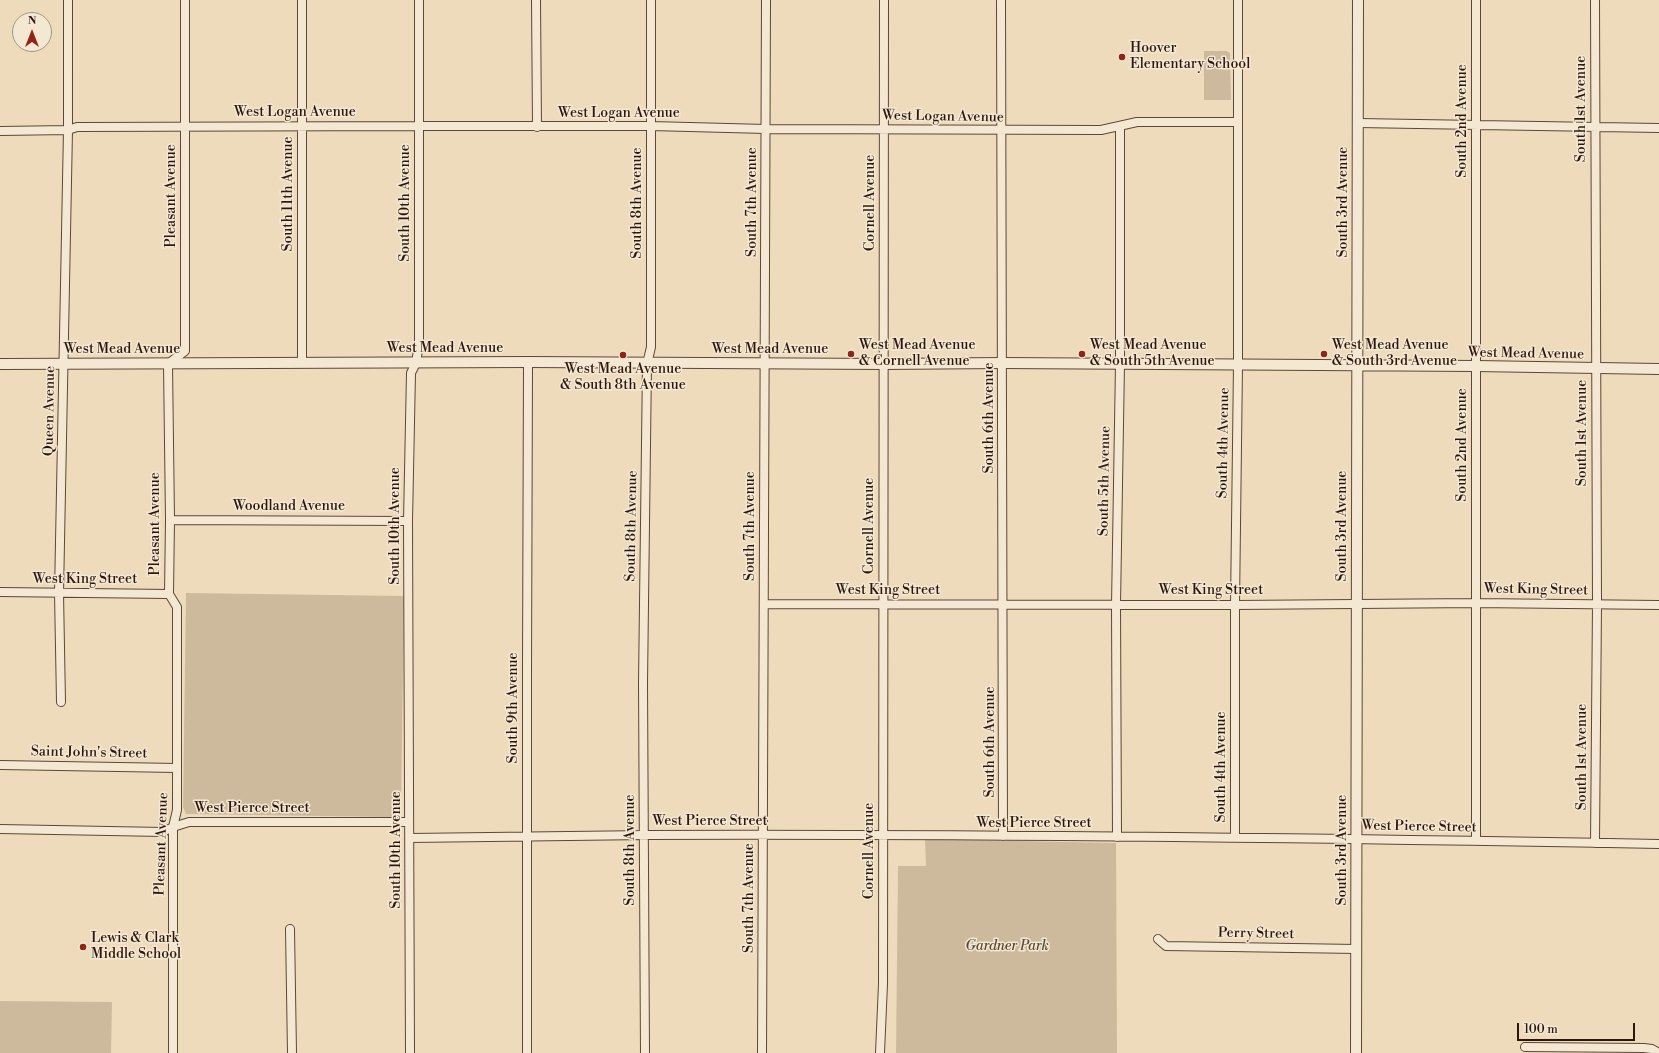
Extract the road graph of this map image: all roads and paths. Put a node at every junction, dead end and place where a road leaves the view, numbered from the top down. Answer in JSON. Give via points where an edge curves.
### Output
{"nodes":[{"id":1,"x":68,"y":0,"type":"edge"},
{"id":2,"x":185,"y":0,"type":"edge"},
{"id":3,"x":302,"y":0,"type":"edge"},
{"id":4,"x":419,"y":0,"type":"edge"},
{"id":5,"x":536,"y":0,"type":"edge"},
{"id":6,"x":651,"y":0,"type":"edge"},
{"id":7,"x":766,"y":0,"type":"edge"},
{"id":8,"x":884,"y":0,"type":"edge"},
{"id":9,"x":1001,"y":0,"type":"edge"},
{"id":10,"x":1238,"y":0,"type":"edge"},
{"id":11,"x":1358,"y":0,"type":"edge"},
{"id":12,"x":1476,"y":0,"type":"edge"},
{"id":13,"x":1595,"y":0,"type":"edge"},
{"id":14,"x":1237,"y":122,"type":"junction"},
{"id":15,"x":1358,"y":123,"type":"junction"},
{"id":16,"x":1476,"y":125,"type":"junction"},
{"id":17,"x":185,"y":126,"type":"junction"},
{"id":18,"x":420,"y":126,"type":"junction"},
{"id":19,"x":651,"y":126,"type":"junction"},
{"id":20,"x":1120,"y":126,"type":"junction"},
{"id":21,"x":303,"y":127,"type":"junction"},
{"id":22,"x":537,"y":127,"type":"junction"},
{"id":23,"x":1595,"y":127,"type":"junction"},
{"id":24,"x":1659,"y":128,"type":"edge"},
{"id":25,"x":766,"y":129,"type":"junction"},
{"id":26,"x":884,"y":129,"type":"junction"},
{"id":27,"x":68,"y":130,"type":"junction"},
{"id":28,"x":1001,"y":130,"type":"junction"},
{"id":29,"x":0,"y":131,"type":"edge"},
{"id":30,"x":528,"y":362,"type":"junction"},
{"id":31,"x":302,"y":363,"type":"junction"},
{"id":32,"x":416,"y":363,"type":"junction"},
{"id":33,"x":765,"y":363,"type":"junction"},
{"id":34,"x":1002,"y":363,"type":"junction"},
{"id":35,"x":0,"y":364,"type":"edge"},
{"id":36,"x":64,"y":364,"type":"junction"},
{"id":37,"x":168,"y":364,"type":"junction"},
{"id":38,"x":647,"y":364,"type":"junction"},
{"id":39,"x":884,"y":364,"type":"junction"},
{"id":40,"x":1120,"y":364,"type":"junction"},
{"id":41,"x":1238,"y":365,"type":"junction"},
{"id":42,"x":1358,"y":366,"type":"junction"},
{"id":43,"x":1476,"y":366,"type":"junction"},
{"id":44,"x":1595,"y":369,"type":"junction"},
{"id":45,"x":1659,"y":369,"type":"edge"},
{"id":46,"x":170,"y":520,"type":"junction"},
{"id":47,"x":408,"y":521,"type":"junction"},
{"id":48,"x":0,"y":592,"type":"edge"},
{"id":49,"x":59,"y":593,"type":"junction"},
{"id":50,"x":169,"y":594,"type":"junction"},
{"id":51,"x":1004,"y":603,"type":"junction"},
{"id":52,"x":1357,"y":603,"type":"junction"},
{"id":53,"x":1476,"y":603,"type":"junction"},
{"id":54,"x":764,"y":604,"type":"junction"},
{"id":55,"x":1596,"y":604,"type":"junction"},
{"id":56,"x":883,"y":605,"type":"junction"},
{"id":57,"x":1116,"y":605,"type":"junction"},
{"id":58,"x":1235,"y":605,"type":"junction"},
{"id":59,"x":1659,"y":605,"type":"edge"},
{"id":60,"x":61,"y":702,"type":"dead end"},
{"id":61,"x":0,"y":765,"type":"edge"},
{"id":62,"x":177,"y":768,"type":"junction"},
{"id":63,"x":409,"y":822,"type":"junction"},
{"id":64,"x":173,"y":827,"type":"junction"},
{"id":65,"x":0,"y":829,"type":"edge"},
{"id":66,"x":644,"y":835,"type":"junction"},
{"id":67,"x":763,"y":835,"type":"junction"},
{"id":68,"x":882,"y":836,"type":"junction"},
{"id":69,"x":1003,"y":836,"type":"junction"},
{"id":70,"x":528,"y":837,"type":"junction"},
{"id":71,"x":1117,"y":837,"type":"junction"},
{"id":72,"x":410,"y":838,"type":"junction"},
{"id":73,"x":1235,"y":838,"type":"junction"},
{"id":74,"x":1357,"y":839,"type":"junction"},
{"id":75,"x":1476,"y":841,"type":"junction"},
{"id":76,"x":1595,"y":843,"type":"junction"},
{"id":77,"x":1659,"y":844,"type":"edge"},
{"id":78,"x":290,"y":929,"type":"dead end"},
{"id":79,"x":1158,"y":939,"type":"dead end"},
{"id":80,"x":1357,"y":949,"type":"junction"},
{"id":81,"x":1525,"y":1047,"type":"dead end"},
{"id":82,"x":1564,"y":1050,"type":"edge"},
{"id":83,"x":1659,"y":1052,"type":"edge"},
{"id":84,"x":173,"y":1053,"type":"edge"},
{"id":85,"x":292,"y":1053,"type":"edge"},
{"id":86,"x":410,"y":1053,"type":"edge"},
{"id":87,"x":527,"y":1053,"type":"edge"},
{"id":88,"x":645,"y":1053,"type":"edge"},
{"id":89,"x":762,"y":1053,"type":"edge"},
{"id":90,"x":880,"y":1053,"type":"edge"},
{"id":91,"x":1356,"y":1053,"type":"edge"}],
"edges":[{"from":1,"to":27,"type":"street","name":"Queen Avenue"},
{"from":2,"to":17,"type":"street","name":"Pleasant Avenue"},
{"from":3,"to":21,"type":"street","name":"South 11th Avenue"},
{"from":4,"to":18,"type":"street","name":"South 10th Avenue"},
{"from":5,"to":22,"type":"street"},
{"from":6,"to":19,"type":"street","name":"South 8th Avenue"},
{"from":7,"to":25,"type":"street","name":"South 7th Avenue"},
{"from":8,"to":26,"type":"street","name":"Cornell Avenue"},
{"from":9,"to":28,"type":"street","name":"South 6th Avenue"},
{"from":10,"to":14,"type":"street","name":"South 4th Avenue"},
{"from":11,"to":15,"type":"street","name":"South 3rd Avenue"},
{"from":12,"to":16,"type":"street","name":"South 2nd Avenue"},
{"from":13,"to":23,"type":"street","name":"South 1st Avenue"},
{"from":14,"to":20,"type":"street","name":"West Logan Avenue","via":[[1137,122]]},
{"from":14,"to":41,"type":"street","name":"South 4th Avenue"},
{"from":15,"to":16,"type":"street"},
{"from":15,"to":42,"type":"street","name":"South 3rd Avenue"},
{"from":16,"to":23,"type":"street"},
{"from":16,"to":43,"type":"street","name":"South 2nd Avenue"},
{"from":17,"to":21,"type":"street","name":"West Logan Avenue"},
{"from":17,"to":27,"type":"street","name":"West Logan Avenue","via":[[77,127]]},
{"from":17,"to":37,"type":"street","name":"Pleasant Avenue","via":[[185,351]]},
{"from":18,"to":21,"type":"street","name":"West Logan Avenue"},
{"from":18,"to":22,"type":"street","name":"West Logan Avenue"},
{"from":18,"to":32,"type":"street","name":"South 10th Avenue","via":[[419,344]]},
{"from":19,"to":22,"type":"street","name":"West Logan Avenue"},
{"from":19,"to":25,"type":"street","name":"West Logan Avenue"},
{"from":19,"to":38,"type":"street","name":"South 8th Avenue","via":[[651,347]]},
{"from":20,"to":28,"type":"street","name":"West Logan Avenue","via":[[1101,130]]},
{"from":20,"to":40,"type":"street","name":"South 5th Avenue"},
{"from":21,"to":31,"type":"street","name":"South 11th Avenue"},
{"from":23,"to":24,"type":"street"},
{"from":23,"to":44,"type":"street","name":"South 1st Avenue"},
{"from":25,"to":26,"type":"street","name":"West Logan Avenue"},
{"from":25,"to":33,"type":"street","name":"South 7th Avenue"},
{"from":26,"to":28,"type":"street","name":"West Logan Avenue"},
{"from":26,"to":39,"type":"street","name":"Cornell Avenue"},
{"from":27,"to":29,"type":"street","name":"West Logan Avenue"},
{"from":27,"to":36,"type":"street","name":"Queen Avenue"},
{"from":28,"to":34,"type":"street","name":"South 6th Avenue"},
{"from":30,"to":32,"type":"street","name":"West Mead Avenue"},
{"from":30,"to":38,"type":"street","name":"West Mead Avenue"},
{"from":30,"to":70,"type":"street","name":"South 9th Avenue"},
{"from":31,"to":32,"type":"street","name":"West Mead Avenue"},
{"from":31,"to":37,"type":"street","name":"West Mead Avenue"},
{"from":32,"to":47,"type":"street","name":"South 10th Avenue","via":[[411,373]]},
{"from":33,"to":38,"type":"street","name":"West Mead Avenue"},
{"from":33,"to":39,"type":"street","name":"West Mead Avenue"},
{"from":33,"to":54,"type":"street","name":"South 7th Avenue"},
{"from":34,"to":39,"type":"street","name":"West Mead Avenue"},
{"from":34,"to":40,"type":"street","name":"West Mead Avenue"},
{"from":34,"to":51,"type":"street","name":"South 6th Avenue"},
{"from":35,"to":36,"type":"street","name":"West Mead Avenue"},
{"from":36,"to":37,"type":"street","name":"West Mead Avenue"},
{"from":36,"to":49,"type":"street","name":"Queen Avenue"},
{"from":37,"to":46,"type":"street","name":"Pleasant Avenue"},
{"from":38,"to":66,"type":"street","name":"South 8th Avenue"},
{"from":39,"to":56,"type":"street","name":"Cornell Avenue"},
{"from":40,"to":41,"type":"street","name":"West Mead Avenue"},
{"from":40,"to":57,"type":"street","name":"South 5th Avenue"},
{"from":41,"to":42,"type":"street","name":"West Mead Avenue"},
{"from":41,"to":58,"type":"street","name":"South 4th Avenue"},
{"from":42,"to":43,"type":"street","name":"West Mead Avenue"},
{"from":42,"to":52,"type":"street","name":"South 3rd Avenue"},
{"from":43,"to":44,"type":"street","name":"West Mead Avenue"},
{"from":43,"to":53,"type":"street","name":"South 2nd Avenue"},
{"from":44,"to":45,"type":"street","name":"West Mead Avenue"},
{"from":44,"to":55,"type":"street","name":"South 1st Avenue"},
{"from":46,"to":47,"type":"street","name":"Woodland Avenue"},
{"from":46,"to":50,"type":"street","name":"Pleasant Avenue"},
{"from":47,"to":63,"type":"street","name":"South 10th Avenue"},
{"from":48,"to":49,"type":"street","name":"West King Street"},
{"from":49,"to":50,"type":"street","name":"West King Street"},
{"from":49,"to":60,"type":"street","name":"Queen Avenue"},
{"from":50,"to":62,"type":"street","name":"Pleasant Avenue","via":[[177,607]]},
{"from":51,"to":56,"type":"street","name":"West King Street"},
{"from":51,"to":57,"type":"street","name":"West King Street"},
{"from":51,"to":69,"type":"street","name":"South 6th Avenue"},
{"from":52,"to":53,"type":"street","name":"West King Street"},
{"from":52,"to":58,"type":"street","name":"West King Street"},
{"from":52,"to":74,"type":"street","name":"South 3rd Avenue"},
{"from":53,"to":55,"type":"street","name":"West King Street"},
{"from":53,"to":75,"type":"street","name":"South 2nd Avenue"},
{"from":54,"to":56,"type":"street","name":"West King Street"},
{"from":54,"to":67,"type":"street","name":"South 7th Avenue"},
{"from":55,"to":59,"type":"street","name":"West King Street"},
{"from":55,"to":76,"type":"street","name":"South 1st Avenue"},
{"from":56,"to":68,"type":"street","name":"Cornell Avenue"},
{"from":57,"to":58,"type":"street","name":"West King Street"},
{"from":57,"to":71,"type":"street","name":"South 5th Avenue"},
{"from":58,"to":73,"type":"street","name":"South 4th Avenue"},
{"from":61,"to":62,"type":"street","name":"Saint John's Street"},
{"from":62,"to":64,"type":"street","name":"Pleasant Avenue","via":[[177,810]]},
{"from":63,"to":64,"type":"street","name":"West Pierce Street","via":[[190,822]]},
{"from":63,"to":72,"type":"street","name":"South 10th Avenue"},
{"from":64,"to":65,"type":"street","name":"West Pierce Street","via":[[163,832]]},
{"from":64,"to":84,"type":"street","name":"Pleasant Avenue"},
{"from":66,"to":67,"type":"street","name":"West Pierce Street"},
{"from":66,"to":70,"type":"street","name":"West Pierce Street"},
{"from":66,"to":88,"type":"street","name":"South 8th Avenue"},
{"from":67,"to":68,"type":"street","name":"West Pierce Street"},
{"from":67,"to":89,"type":"street","name":"South 7th Avenue"},
{"from":68,"to":69,"type":"street","name":"West Pierce Street"},
{"from":68,"to":90,"type":"street","name":"Cornell Avenue","via":[[883,984]]},
{"from":69,"to":71,"type":"street","name":"West Pierce Street"},
{"from":70,"to":72,"type":"street","name":"West Pierce Street"},
{"from":70,"to":87,"type":"street","name":"South 9th Avenue"},
{"from":71,"to":73,"type":"street","name":"West Pierce Street"},
{"from":72,"to":86,"type":"street","name":"South 10th Avenue"},
{"from":73,"to":74,"type":"street","name":"West Pierce Street"},
{"from":74,"to":75,"type":"street","name":"West Pierce Street"},
{"from":74,"to":80,"type":"street","name":"South 3rd Avenue"},
{"from":75,"to":76,"type":"street","name":"West Pierce Street"},
{"from":76,"to":77,"type":"street","name":"West Pierce Street"},
{"from":78,"to":85,"type":"street"},
{"from":79,"to":80,"type":"street","name":"Perry Street","via":[[1166,946]]},
{"from":80,"to":91,"type":"street","name":"South 3rd Avenue"},
{"from":81,"to":82,"type":"street"},
{"from":82,"to":83,"type":"street","via":[[1644,1048]]}]}
